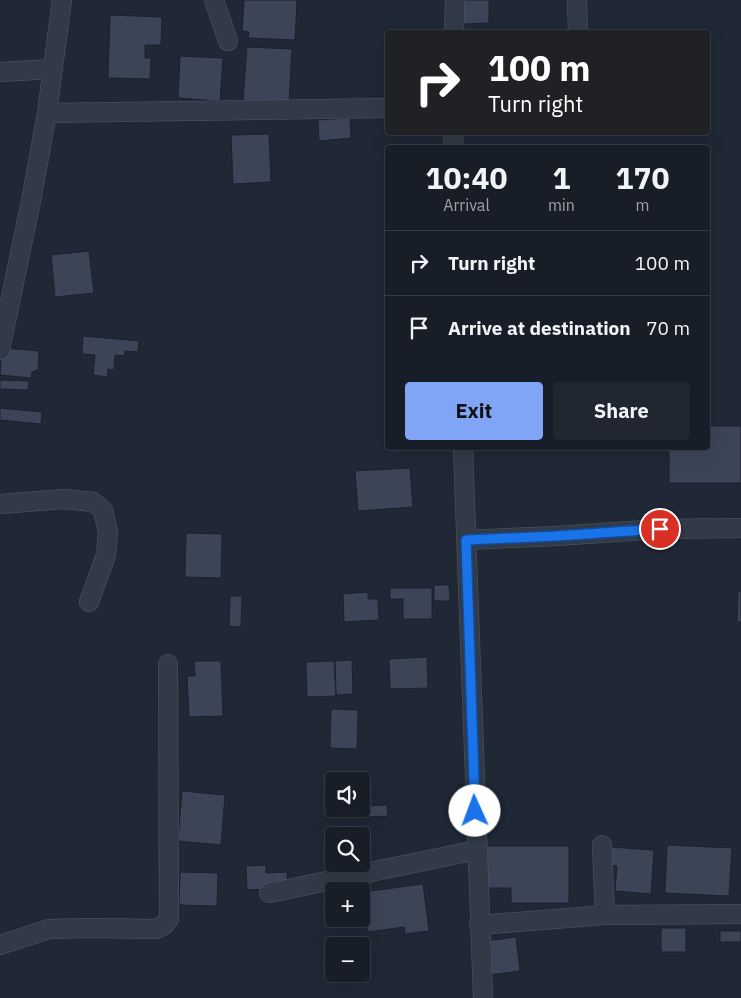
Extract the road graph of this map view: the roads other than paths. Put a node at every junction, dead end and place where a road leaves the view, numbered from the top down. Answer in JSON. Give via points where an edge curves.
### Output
{"nodes":[{"id":1,"x":62,"y":0,"type":"edge"},
{"id":2,"x":214,"y":0,"type":"edge"},
{"id":3,"x":455,"y":0,"type":"edge"},
{"id":4,"x":577,"y":0,"type":"edge"},
{"id":5,"x":454,"y":30,"type":"edge"},
{"id":6,"x":578,"y":30,"type":"edge"},
{"id":7,"x":228,"y":41,"type":"dead end"},
{"id":8,"x":52,"y":68,"type":"junction"},
{"id":9,"x":0,"y":72,"type":"edge"},
{"id":10,"x":385,"y":108,"type":"edge"},
{"id":11,"x":46,"y":113,"type":"junction"},
{"id":12,"x":0,"y":350,"type":"edge"},
{"id":13,"x":463,"y":450,"type":"edge"},
{"id":14,"x":0,"y":504,"type":"edge"},
{"id":15,"x":741,"y":528,"type":"edge"},
{"id":16,"x":466,"y":540,"type":"junction"},
{"id":17,"x":89,"y":602,"type":"dead end"},
{"id":18,"x":168,"y":664,"type":"dead end"},
{"id":19,"x":602,"y":845,"type":"dead end"},
{"id":20,"x":477,"y":850,"type":"junction"},
{"id":21,"x":269,"y":893,"type":"dead end"},
{"id":22,"x":741,"y":914,"type":"edge"},
{"id":23,"x":605,"y":915,"type":"junction"},
{"id":24,"x":479,"y":925,"type":"junction"},
{"id":25,"x":0,"y":945,"type":"edge"},
{"id":26,"x":483,"y":998,"type":"edge"}],
"edges":[{"from":1,"to":8,"type":"street"},
{"from":2,"to":7,"type":"street"},
{"from":3,"to":5,"type":"street"},
{"from":4,"to":6,"type":"street"},
{"from":8,"to":9,"type":"street"},
{"from":8,"to":11,"type":"street"},
{"from":10,"to":11,"type":"street"},
{"from":11,"to":12,"type":"street"},
{"from":13,"to":16,"type":"street"},
{"from":14,"to":17,"type":"street","via":[[64,499],[93,502],[103,510],[108,532],[106,555]]},
{"from":15,"to":16,"type":"street","via":[[660,529]]},
{"from":16,"to":20,"type":"street"},
{"from":18,"to":25,"type":"street","via":[[169,919],[156,929],[49,929]]},
{"from":19,"to":23,"type":"street"},
{"from":20,"to":21,"type":"street"},
{"from":20,"to":24,"type":"street"},
{"from":22,"to":23,"type":"street"},
{"from":23,"to":24,"type":"street"},
{"from":24,"to":26,"type":"street"}]}
